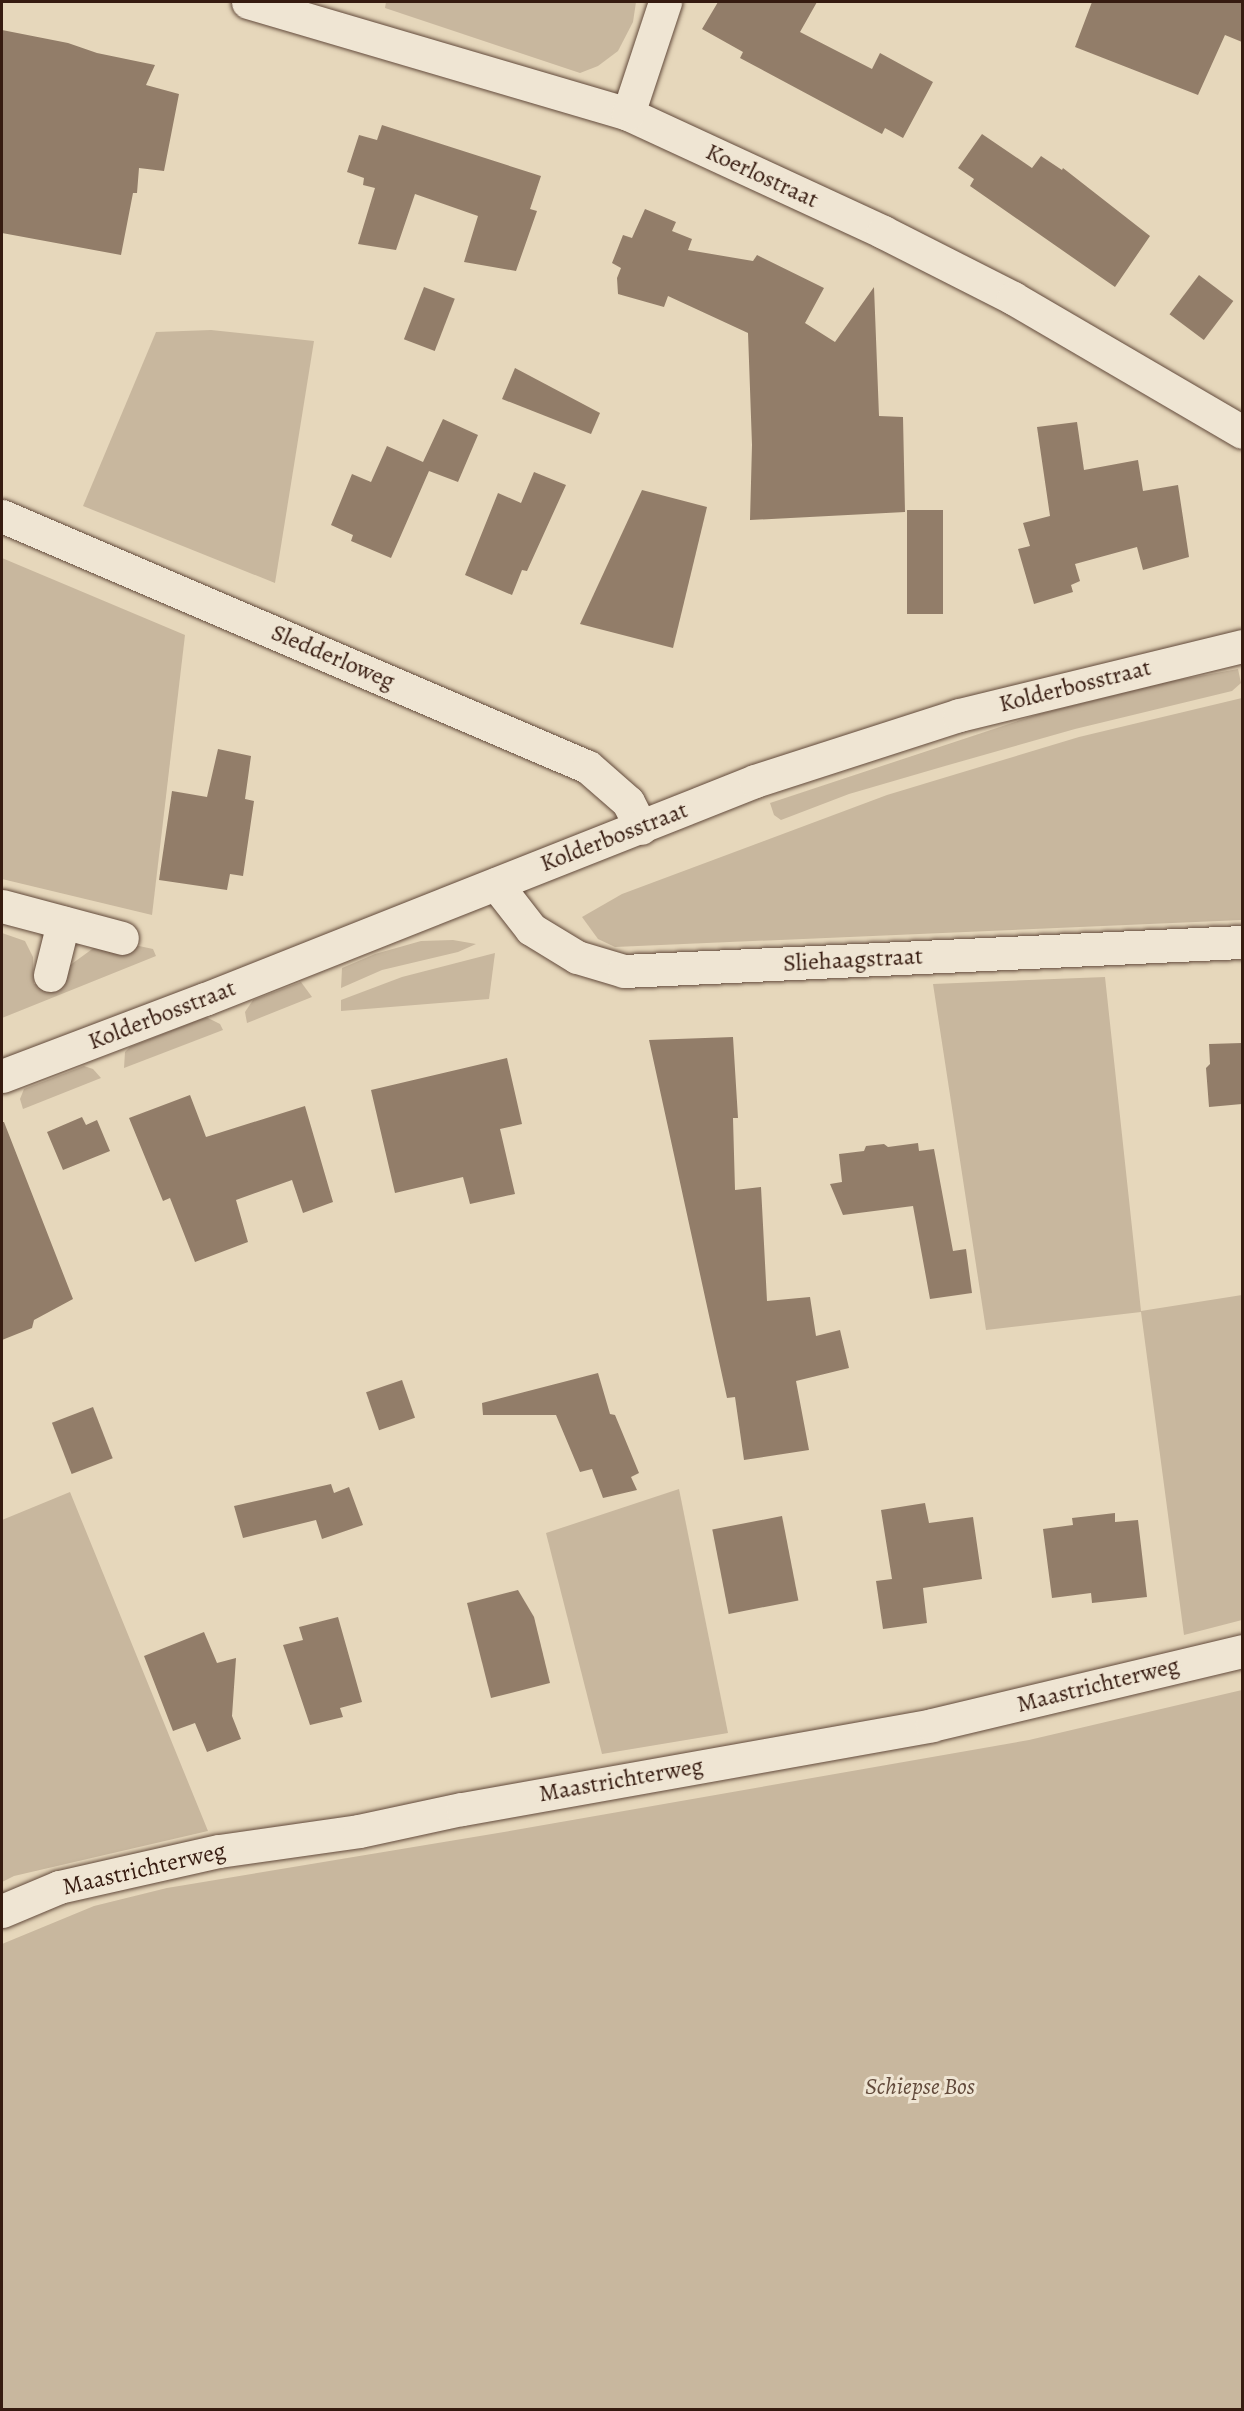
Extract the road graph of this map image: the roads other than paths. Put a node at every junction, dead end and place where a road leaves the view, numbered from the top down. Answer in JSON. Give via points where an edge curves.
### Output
{"nodes":[{"id":1,"x":248,"y":2,"type":"edge"},
{"id":2,"x":665,"y":2,"type":"edge"},
{"id":3,"x":628,"y":114,"type":"junction"},
{"id":4,"x":1242,"y":432,"type":"edge"},
{"id":5,"x":2,"y":516,"type":"edge"},
{"id":6,"x":1242,"y":646,"type":"edge"},
{"id":7,"x":641,"y":828,"type":"junction"},
{"id":8,"x":496,"y":884,"type":"junction"},
{"id":9,"x":2,"y":906,"type":"edge"},
{"id":10,"x":63,"y":922,"type":"junction"},
{"id":11,"x":122,"y":938,"type":"dead end"},
{"id":12,"x":1242,"y":942,"type":"edge"},
{"id":13,"x":50,"y":975,"type":"dead end"},
{"id":14,"x":2,"y":1077,"type":"edge"},
{"id":15,"x":1242,"y":1650,"type":"edge"},
{"id":16,"x":2,"y":1911,"type":"edge"}],
"edges":[{"from":1,"to":3,"type":"street","name":"Koerlostraat"},
{"from":2,"to":3,"type":"street"},
{"from":3,"to":4,"type":"street","name":"Koerlostraat","via":[[883,232],[1013,298]]},
{"from":5,"to":7,"type":"street","name":"Sledderloweg","via":[[588,767],[627,802]]},
{"from":6,"to":7,"type":"street","name":"Kolderbosstraat","via":[[958,715],[755,781]]},
{"from":7,"to":8,"type":"street","name":"Kolderbosstraat"},
{"from":8,"to":12,"type":"street","name":"Sliehaagstraat","via":[[531,929],[577,957],[624,971]]},
{"from":8,"to":14,"type":"street","name":"Kolderbosstraat"},
{"from":9,"to":10,"type":"street"},
{"from":10,"to":11,"type":"street"},
{"from":10,"to":13,"type":"street"},
{"from":15,"to":16,"type":"street","name":"Maastrichterweg","via":[[932,1725],[359,1830],[219,1851],[59,1887]]}]}
